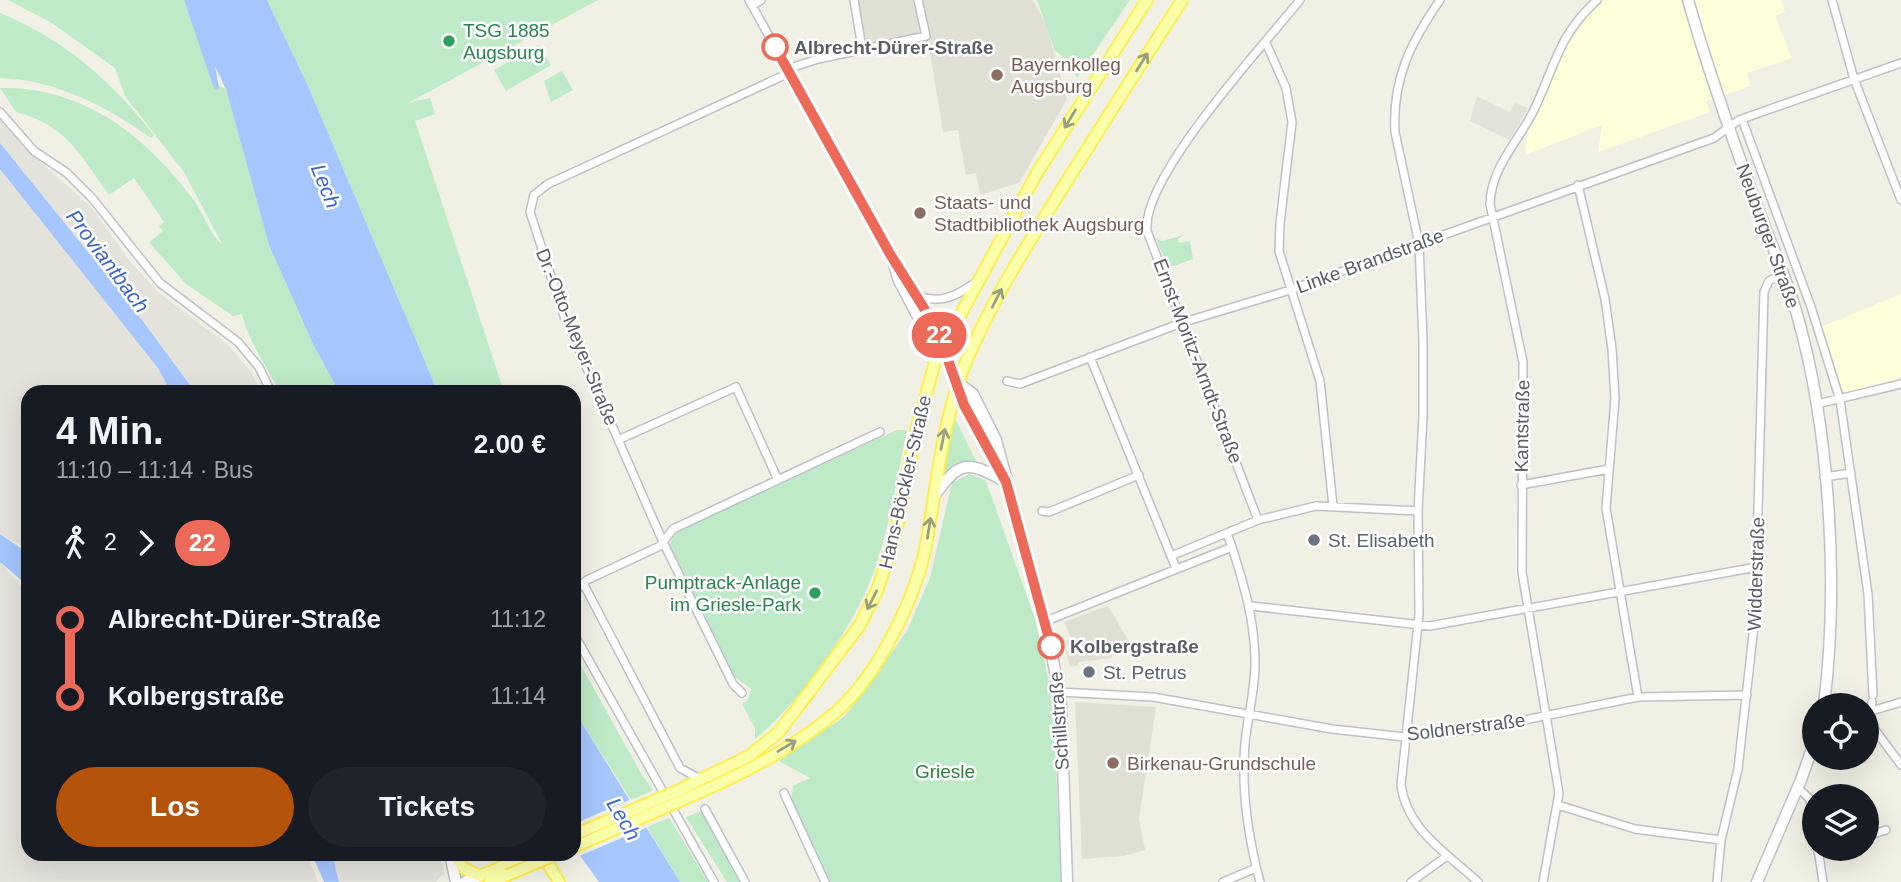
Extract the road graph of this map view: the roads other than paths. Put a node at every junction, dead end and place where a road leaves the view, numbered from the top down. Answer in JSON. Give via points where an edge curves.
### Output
{"nodes":[{"id":1,"x":761,"y":0,"type":"edge"},
{"id":2,"x":854,"y":0,"type":"edge"},
{"id":3,"x":918,"y":0,"type":"edge"},
{"id":4,"x":1147,"y":0,"type":"edge"},
{"id":5,"x":1182,"y":0,"type":"edge"},
{"id":6,"x":1300,"y":0,"type":"edge"},
{"id":7,"x":1440,"y":0,"type":"edge"},
{"id":8,"x":1597,"y":0,"type":"edge"},
{"id":9,"x":1688,"y":0,"type":"edge"},
{"id":10,"x":1832,"y":0,"type":"edge"},
{"id":11,"x":750,"y":3,"type":"edge"},
{"id":12,"x":1266,"y":43,"type":"junction"},
{"id":13,"x":862,"y":48,"type":"junction"},
{"id":14,"x":1901,"y":63,"type":"edge"},
{"id":15,"x":788,"y":71,"type":"junction"},
{"id":16,"x":1854,"y":79,"type":"junction"},
{"id":17,"x":0,"y":111,"type":"edge"},
{"id":18,"x":1742,"y":119,"type":"junction"},
{"id":19,"x":1729,"y":128,"type":"junction"},
{"id":20,"x":1578,"y":185,"type":"junction"},
{"id":21,"x":1901,"y":200,"type":"edge"},
{"id":22,"x":1492,"y":217,"type":"junction"},
{"id":23,"x":1419,"y":244,"type":"junction"},
{"id":24,"x":890,"y":254,"type":"junction"},
{"id":25,"x":1783,"y":273,"type":"junction"},
{"id":26,"x":975,"y":283,"type":"junction"},
{"id":27,"x":1290,"y":290,"type":"junction"},
{"id":28,"x":916,"y":295,"type":"junction"},
{"id":29,"x":1184,"y":322,"type":"junction"},
{"id":30,"x":942,"y":346,"type":"junction"},
{"id":31,"x":1090,"y":357,"type":"junction"},
{"id":32,"x":1007,"y":381,"type":"dead end"},
{"id":33,"x":957,"y":382,"type":"junction"},
{"id":34,"x":1901,"y":384,"type":"edge"},
{"id":35,"x":268,"y":385,"type":"edge"},
{"id":36,"x":1840,"y":400,"type":"junction"},
{"id":37,"x":1817,"y":404,"type":"junction"},
{"id":38,"x":880,"y":432,"type":"dead end"},
{"id":39,"x":618,"y":440,"type":"junction"},
{"id":40,"x":1609,"y":469,"type":"junction"},
{"id":41,"x":1851,"y":473,"type":"junction"},
{"id":42,"x":1139,"y":475,"type":"junction"},
{"id":43,"x":1824,"y":477,"type":"junction"},
{"id":44,"x":778,"y":480,"type":"junction"},
{"id":45,"x":1006,"y":482,"type":"junction"},
{"id":46,"x":1521,"y":485,"type":"junction"},
{"id":47,"x":933,"y":497,"type":"junction"},
{"id":48,"x":1333,"y":506,"type":"junction"},
{"id":49,"x":1042,"y":511,"type":"dead end"},
{"id":50,"x":1418,"y":511,"type":"junction"},
{"id":51,"x":1258,"y":520,"type":"junction"},
{"id":52,"x":1227,"y":534,"type":"junction"},
{"id":53,"x":663,"y":542,"type":"junction"},
{"id":54,"x":1232,"y":547,"type":"junction"},
{"id":55,"x":1171,"y":556,"type":"junction"},
{"id":56,"x":1757,"y":567,"type":"junction"},
{"id":57,"x":1176,"y":568,"type":"junction"},
{"id":58,"x":583,"y":583,"type":"joint"},
{"id":59,"x":1620,"y":593,"type":"junction"},
{"id":60,"x":1251,"y":606,"type":"junction"},
{"id":61,"x":1527,"y":610,"type":"junction"},
{"id":62,"x":1046,"y":621,"type":"junction"},
{"id":63,"x":1418,"y":626,"type":"junction"},
{"id":64,"x":581,"y":647,"type":"edge"},
{"id":65,"x":742,"y":692,"type":"dead end"},
{"id":66,"x":1059,"y":692,"type":"junction"},
{"id":67,"x":1825,"y":693,"type":"edge"},
{"id":68,"x":1873,"y":693,"type":"edge"},
{"id":69,"x":1747,"y":695,"type":"junction"},
{"id":70,"x":1638,"y":697,"type":"junction"},
{"id":71,"x":1901,"y":702,"type":"edge"},
{"id":72,"x":1879,"y":709,"type":"edge"},
{"id":73,"x":1249,"y":714,"type":"junction"},
{"id":74,"x":1546,"y":716,"type":"junction"},
{"id":75,"x":1405,"y":737,"type":"junction"},
{"id":76,"x":1879,"y":737,"type":"edge"},
{"id":77,"x":1901,"y":765,"type":"edge"},
{"id":78,"x":1804,"y":770,"type":"edge"},
{"id":79,"x":704,"y":785,"type":"junction"},
{"id":80,"x":1798,"y":788,"type":"junction"},
{"id":81,"x":1802,"y":792,"type":"edge"},
{"id":82,"x":784,"y":793,"type":"dead end"},
{"id":83,"x":678,"y":797,"type":"junction"},
{"id":84,"x":1558,"y":805,"type":"junction"},
{"id":85,"x":705,"y":809,"type":"dead end"},
{"id":86,"x":1886,"y":830,"type":"dead end"},
{"id":87,"x":581,"y":832,"type":"edge"},
{"id":88,"x":1879,"y":832,"type":"edge"},
{"id":89,"x":1721,"y":841,"type":"junction"},
{"id":90,"x":581,"y":844,"type":"edge"},
{"id":91,"x":1447,"y":856,"type":"junction"},
{"id":92,"x":452,"y":861,"type":"edge"},
{"id":93,"x":458,"y":861,"type":"edge"},
{"id":94,"x":520,"y":861,"type":"edge"},
{"id":95,"x":535,"y":861,"type":"edge"},
{"id":96,"x":546,"y":861,"type":"edge"},
{"id":97,"x":1820,"y":861,"type":"edge"},
{"id":98,"x":1256,"y":868,"type":"junction"},
{"id":99,"x":506,"y":870,"type":"junction"},
{"id":100,"x":487,"y":880,"type":"edge"},
{"id":101,"x":456,"y":882,"type":"edge"},
{"id":102,"x":466,"y":882,"type":"edge"},
{"id":103,"x":559,"y":882,"type":"edge"},
{"id":104,"x":714,"y":882,"type":"edge"},
{"id":105,"x":745,"y":882,"type":"edge"},
{"id":106,"x":825,"y":882,"type":"edge"},
{"id":107,"x":1067,"y":882,"type":"edge"},
{"id":108,"x":1223,"y":882,"type":"edge"},
{"id":109,"x":1260,"y":882,"type":"edge"},
{"id":110,"x":1410,"y":882,"type":"edge"},
{"id":111,"x":1478,"y":882,"type":"edge"},
{"id":112,"x":1543,"y":882,"type":"edge"},
{"id":113,"x":1717,"y":882,"type":"edge"},
{"id":114,"x":1757,"y":882,"type":"edge"},
{"id":115,"x":1823,"y":882,"type":"edge"}],
"edges":[{"from":1,"to":11,"type":"street"},
{"from":2,"to":13,"type":"street"},
{"from":3,"to":13,"type":"street","via":[[926,36]]},
{"from":4,"to":26,"type":"main road","name":"Hans-Böckler-Straße","one_way":true,"via":[[1077,107]]},
{"from":33,"to":5,"type":"main road","name":"Hans-Böckler-Straße","one_way":true,"via":[[1005,281]]},
{"from":6,"to":12,"type":"street","name":"Ernst-Moritz-Arndt-Straße"},
{"from":7,"to":23,"type":"street","via":[[1410,46],[1395,96],[1395,132]]},
{"from":8,"to":22,"type":"street","name":"Kantstraße","via":[[1562,42],[1534,110],[1493,178]]},
{"from":9,"to":19,"type":"street","name":"Neuburger Straße"},
{"from":10,"to":16,"type":"street"},
{"from":11,"to":15,"type":"street","name":"Schillstraße"},
{"from":12,"to":27,"type":"street","via":[[1290,107],[1291,138],[1279,237]]},
{"from":12,"to":29,"type":"street","name":"Ernst-Moritz-Arndt-Straße","via":[[1192,134],[1147,215],[1147,231]]},
{"from":13,"to":15,"type":"street"},
{"from":14,"to":16,"type":"street","name":"Linke Brandstraße"},
{"from":15,"to":24,"type":"street","name":"Schillstraße"},
{"from":15,"to":39,"type":"street","name":"Dr.-Otto-Meyer-Straße","via":[[539,188],[531,200],[533,227],[560,304]]},
{"from":16,"to":18,"type":"street","name":"Linke Brandstraße"},
{"from":16,"to":21,"type":"street"},
{"from":17,"to":35,"type":"street","via":[[34,151],[80,185],[160,283],[238,342]]},
{"from":18,"to":19,"type":"street","name":"Linke Brandstraße"},
{"from":18,"to":36,"type":"street","name":"Neuburger Straße"},
{"from":19,"to":20,"type":"street","name":"Linke Brandstraße","via":[[1714,138]]},
{"from":19,"to":25,"type":"street","name":"Neuburger Straße"},
{"from":20,"to":22,"type":"street","name":"Linke Brandstraße"},
{"from":20,"to":40,"type":"street","via":[[1612,349],[1615,399]]},
{"from":22,"to":23,"type":"street","name":"Linke Brandstraße"},
{"from":22,"to":46,"type":"street","name":"Kantstraße","via":[[1523,362]]},
{"from":23,"to":27,"type":"street","name":"Linke Brandstraße"},
{"from":23,"to":50,"type":"street","via":[[1423,416]]},
{"from":24,"to":28,"type":"street","name":"Schillstraße"},
{"from":24,"to":30,"type":"street","name":"Schillstraße","via":[[897,280],[928,339]]},
{"from":25,"to":37,"type":"street","name":"Neuburger Straße"},
{"from":25,"to":56,"type":"street","name":"Widderstraße","via":[[1769,281],[1764,292]]},
{"from":26,"to":28,"type":"street","via":[[940,300]]},
{"from":26,"to":30,"type":"main road","name":"Hans-Böckler-Straße"},
{"from":27,"to":29,"type":"street","name":"Linke Brandstraße"},
{"from":27,"to":48,"type":"street","via":[[1321,381]]},
{"from":28,"to":30,"type":"street","name":"Schillstraße"},
{"from":29,"to":31,"type":"street","name":"Linke Brandstraße"},
{"from":29,"to":51,"type":"street","name":"Ernst-Moritz-Arndt-Straße"},
{"from":30,"to":33,"type":"street","name":"Schillstraße"},
{"from":30,"to":79,"type":"main road","name":"Hans-Böckler-Straße","one_way":true,"via":[[919,416],[895,537],[860,625],[779,732]]},
{"from":31,"to":32,"type":"street","name":"Linke Brandstraße","via":[[1020,384]]},
{"from":31,"to":42,"type":"street"},
{"from":33,"to":45,"type":"street","name":"Schillstraße","via":[[964,405]]},
{"from":47,"to":33,"type":"main road","name":"Hans-Böckler-Straße","one_way":true},
{"from":34,"to":36,"type":"street"},
{"from":36,"to":37,"type":"street"},
{"from":36,"to":41,"type":"street","name":"Neuburger Straße"},
{"from":37,"to":43,"type":"street","name":"Neuburger Straße"},
{"from":38,"to":44,"type":"street"},
{"from":39,"to":44,"type":"street","via":[[736,387]]},
{"from":39,"to":53,"type":"street","name":"Dr.-Otto-Meyer-Straße"},
{"from":40,"to":46,"type":"street"},
{"from":40,"to":59,"type":"street","via":[[1607,520]]},
{"from":41,"to":43,"type":"street"},
{"from":41,"to":68,"type":"street","name":"Neuburger Straße","via":[[1868,594]]},
{"from":42,"to":49,"type":"street"},
{"from":42,"to":55,"type":"street"},
{"from":43,"to":67,"type":"street","name":"Neuburger Straße","via":[[1832,624]]},
{"from":44,"to":53,"type":"street","via":[[673,529]]},
{"from":45,"to":47,"type":"street","via":[[976,466],[963,466],[952,472]]},
{"from":45,"to":62,"type":"street","name":"Schillstraße"},
{"from":46,"to":61,"type":"street","name":"Kantstraße"},
{"from":79,"to":47,"type":"main road","name":"Hans-Böckler-Straße","one_way":true,"via":[[814,730],[856,690],[890,638],[909,598],[926,542]]},
{"from":48,"to":50,"type":"street"},
{"from":48,"to":51,"type":"street"},
{"from":50,"to":63,"type":"street"},
{"from":51,"to":52,"type":"street"},
{"from":52,"to":54,"type":"street"},
{"from":52,"to":55,"type":"street"},
{"from":53,"to":58,"type":"street"},
{"from":53,"to":65,"type":"street","name":"Dr.-Otto-Meyer-Straße","via":[[733,684]]},
{"from":54,"to":57,"type":"street"},
{"from":54,"to":60,"type":"street"},
{"from":55,"to":57,"type":"street"},
{"from":56,"to":59,"type":"street"},
{"from":56,"to":69,"type":"street","name":"Widderstraße"},
{"from":57,"to":62,"type":"street"},
{"from":58,"to":79,"type":"street","via":[[680,768]]},
{"from":59,"to":61,"type":"street"},
{"from":59,"to":70,"type":"street"},
{"from":60,"to":63,"type":"street"},
{"from":60,"to":73,"type":"street","via":[[1255,670]]},
{"from":61,"to":63,"type":"street"},
{"from":61,"to":74,"type":"street","name":"Kantstraße"},
{"from":62,"to":66,"type":"street","name":"Schillstraße"},
{"from":63,"to":75,"type":"street"},
{"from":64,"to":104,"type":"street"},
{"from":66,"to":73,"type":"street","name":"Soldnerstraße","via":[[1153,697]]},
{"from":66,"to":107,"type":"street","name":"Schillstraße"},
{"from":69,"to":70,"type":"street","name":"Soldnerstraße"},
{"from":69,"to":89,"type":"street","name":"Widderstraße","via":[[1738,769]]},
{"from":70,"to":74,"type":"street","name":"Soldnerstraße"},
{"from":71,"to":72,"type":"street"},
{"from":73,"to":75,"type":"street","name":"Soldnerstraße"},
{"from":73,"to":98,"type":"street","via":[[1244,786]]},
{"from":74,"to":75,"type":"street","name":"Soldnerstraße"},
{"from":74,"to":84,"type":"street","name":"Kantstraße"},
{"from":75,"to":91,"type":"street","via":[[1401,785],[1405,806]]},
{"from":76,"to":77,"type":"street"},
{"from":78,"to":80,"type":"street"},
{"from":79,"to":83,"type":"main road"},
{"from":80,"to":81,"type":"street"},
{"from":80,"to":114,"type":"street"},
{"from":82,"to":106,"type":"street"},
{"from":83,"to":87,"type":"main road","bridge":true},
{"from":83,"to":90,"type":"main road","bridge":true},
{"from":84,"to":89,"type":"street","via":[[1635,829]]},
{"from":84,"to":112,"type":"street","name":"Kantstraße"},
{"from":85,"to":105,"type":"street"},
{"from":86,"to":88,"type":"street"},
{"from":89,"to":113,"type":"street","name":"Widderstraße"},
{"from":91,"to":110,"type":"street"},
{"from":91,"to":111,"type":"street"},
{"from":92,"to":101,"type":"street"},
{"from":93,"to":100,"type":"main road"},
{"from":94,"to":99,"type":"main road"},
{"from":95,"to":99,"type":"main road","bridge":true},
{"from":96,"to":103,"type":"main road"},
{"from":97,"to":115,"type":"street"},
{"from":98,"to":108,"type":"street"},
{"from":98,"to":109,"type":"street"},
{"from":99,"to":100,"type":"main road"},
{"from":100,"to":102,"type":"street"}]}
